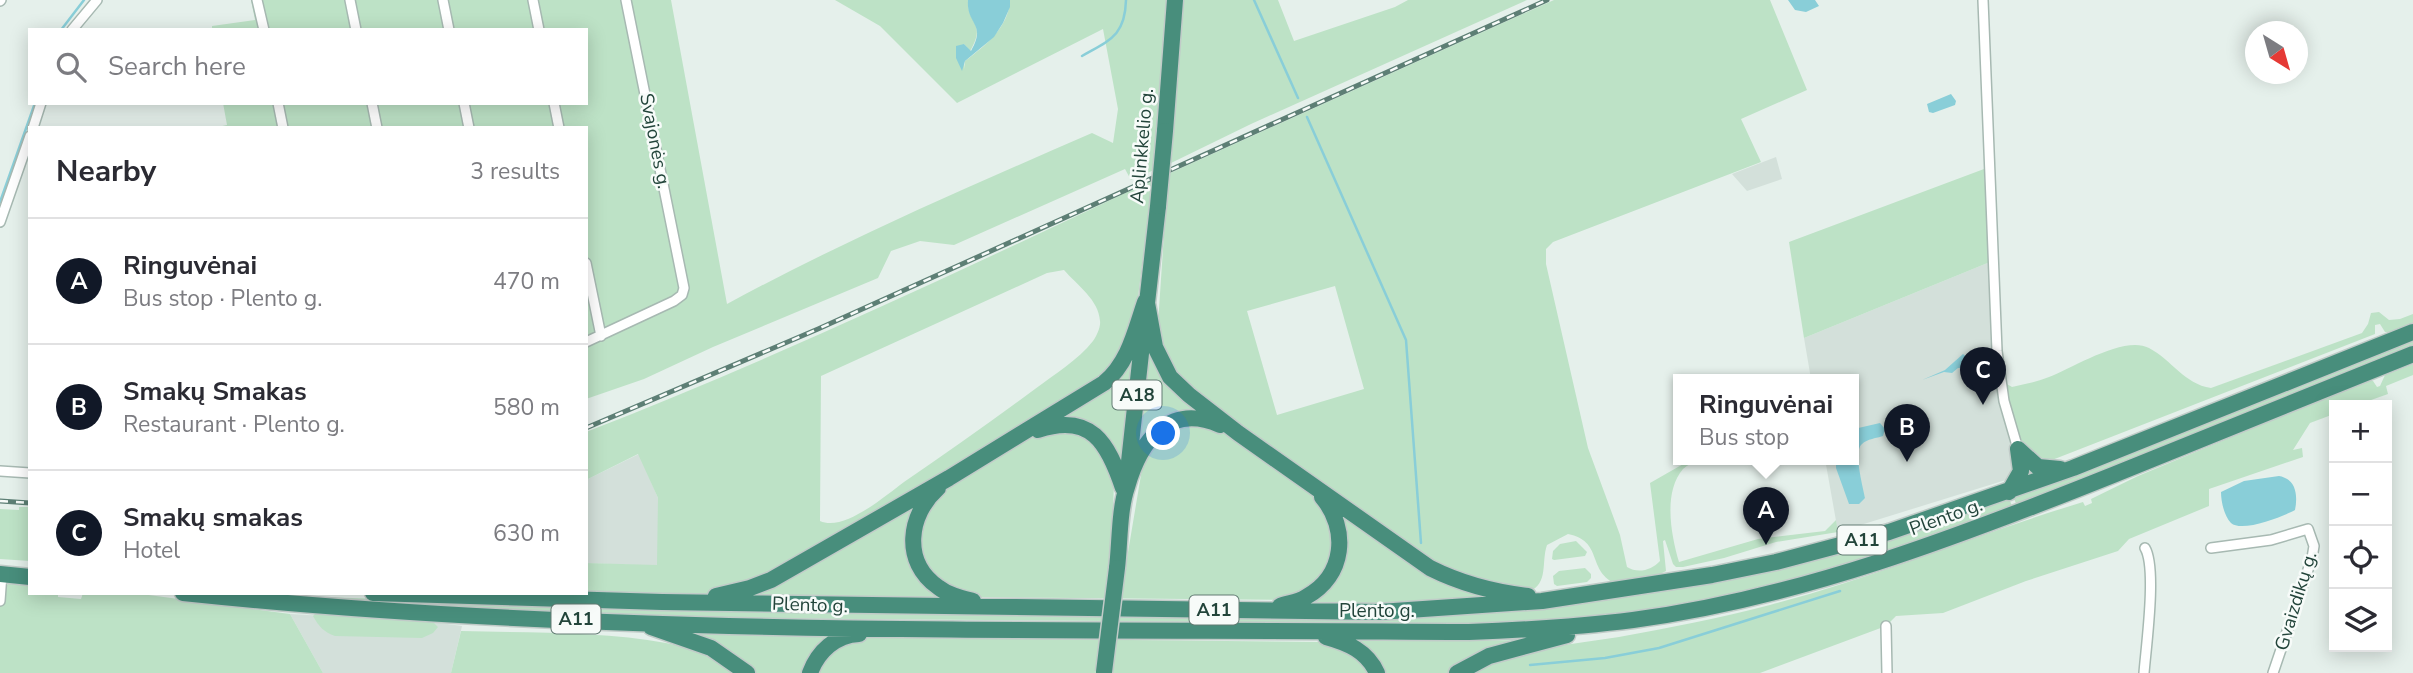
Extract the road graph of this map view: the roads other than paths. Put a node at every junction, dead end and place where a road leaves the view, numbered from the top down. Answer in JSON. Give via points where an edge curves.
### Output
{"nodes":[{"id":1,"x":97,"y":0,"type":"edge"},
{"id":2,"x":257,"y":0,"type":"edge"},
{"id":3,"x":350,"y":0,"type":"edge"},
{"id":4,"x":443,"y":0,"type":"edge"},
{"id":5,"x":533,"y":0,"type":"edge"},
{"id":6,"x":626,"y":0,"type":"edge"},
{"id":7,"x":1175,"y":0,"type":"edge"},
{"id":8,"x":1983,"y":0,"type":"edge"},
{"id":9,"x":74,"y":28,"type":"edge"},
{"id":10,"x":264,"y":28,"type":"edge"},
{"id":11,"x":356,"y":28,"type":"edge"},
{"id":12,"x":449,"y":28,"type":"edge"},
{"id":13,"x":539,"y":28,"type":"edge"},
{"id":14,"x":40,"y":105,"type":"edge"},
{"id":15,"x":278,"y":105,"type":"edge"},
{"id":16,"x":372,"y":105,"type":"edge"},
{"id":17,"x":464,"y":105,"type":"edge"},
{"id":18,"x":554,"y":105,"type":"edge"},
{"id":19,"x":34,"y":126,"type":"edge"},
{"id":20,"x":283,"y":126,"type":"edge"},
{"id":21,"x":377,"y":126,"type":"edge"},
{"id":22,"x":469,"y":126,"type":"edge"},
{"id":23,"x":559,"y":126,"type":"edge"},
{"id":24,"x":28,"y":142,"type":"edge"},
{"id":25,"x":0,"y":222,"type":"edge"},
{"id":26,"x":588,"y":273,"type":"edge"},
{"id":27,"x":1147,"y":300,"type":"junction"},
{"id":28,"x":2413,"y":331,"type":"edge"},
{"id":29,"x":601,"y":336,"type":"junction"},
{"id":30,"x":588,"y":341,"type":"edge"},
{"id":31,"x":2413,"y":354,"type":"edge"},
{"id":32,"x":1238,"y":433,"type":"junction"},
{"id":33,"x":1016,"y":438,"type":"junction"},
{"id":34,"x":2018,"y":449,"type":"junction"},
{"id":35,"x":2073,"y":468,"type":"junction"},
{"id":36,"x":0,"y":471,"type":"edge"},
{"id":37,"x":28,"y":473,"type":"edge"},
{"id":38,"x":949,"y":478,"type":"junction"},
{"id":39,"x":1309,"y":482,"type":"junction"},
{"id":40,"x":1126,"y":490,"type":"junction"},
{"id":41,"x":2009,"y":492,"type":"junction"},
{"id":42,"x":2145,"y":548,"type":"dead end"},
{"id":43,"x":2211,"y":548,"type":"dead end"},
{"id":44,"x":28,"y":566,"type":"edge"},
{"id":45,"x":1,"y":571,"type":"edge"},
{"id":46,"x":28,"y":577,"type":"edge"},
{"id":47,"x":1611,"y":592,"type":"junction"},
{"id":48,"x":203,"y":595,"type":"edge"},
{"id":49,"x":437,"y":595,"type":"edge"},
{"id":50,"x":0,"y":601,"type":"edge"},
{"id":51,"x":662,"y":602,"type":"junction"},
{"id":52,"x":996,"y":607,"type":"junction"},
{"id":53,"x":1264,"y":611,"type":"junction"},
{"id":54,"x":1634,"y":620,"type":"junction"},
{"id":55,"x":636,"y":621,"type":"junction"},
{"id":56,"x":1886,"y":626,"type":"dead end"},
{"id":57,"x":922,"y":629,"type":"junction"},
{"id":58,"x":1307,"y":632,"type":"junction"},
{"id":59,"x":747,"y":673,"type":"edge"},
{"id":60,"x":810,"y":673,"type":"edge"},
{"id":61,"x":1104,"y":673,"type":"edge"},
{"id":62,"x":1377,"y":673,"type":"edge"},
{"id":63,"x":1457,"y":673,"type":"edge"},
{"id":64,"x":1887,"y":673,"type":"edge"},
{"id":65,"x":2144,"y":673,"type":"edge"},
{"id":66,"x":2273,"y":673,"type":"edge"}],
"edges":[{"from":1,"to":9,"type":"street"},
{"from":2,"to":10,"type":"street"},
{"from":3,"to":11,"type":"street"},
{"from":4,"to":12,"type":"street"},
{"from":5,"to":13,"type":"street"},
{"from":6,"to":29,"type":"street","name":"Svajonės g.","via":[[684,282],[682,295],[674,301]]},
{"from":7,"to":27,"type":"highway","name":"Aplinkkelio g.","number":"A18","bridge":true},
{"from":8,"to":34,"type":"street","via":[[1997,351],[2004,401]]},
{"from":14,"to":19,"type":"street"},
{"from":15,"to":20,"type":"street"},
{"from":16,"to":21,"type":"street"},
{"from":17,"to":22,"type":"street"},
{"from":18,"to":23,"type":"street"},
{"from":24,"to":25,"type":"street"},
{"from":26,"to":29,"type":"street"},
{"from":27,"to":32,"type":"highway","via":[[1155,347],[1170,377]]},
{"from":27,"to":33,"type":"highway","via":[[1128,352],[1113,375]]},
{"from":27,"to":40,"type":"highway","name":"Aplinkkelio g.","number":"A18"},
{"from":28,"to":35,"type":"highway","name":"Plento g.","number":"A11"},
{"from":29,"to":30,"type":"street"},
{"from":31,"to":54,"type":"highway","name":"Plento g.","number":"A11","via":[[2017,514],[1899,556],[1738,600]]},
{"from":32,"to":39,"type":"highway"},
{"from":32,"to":40,"type":"highway","via":[[1198,418],[1170,422],[1148,440]]},
{"from":33,"to":38,"type":"highway"},
{"from":33,"to":40,"type":"highway","via":[[1056,424],[1084,428],[1106,446]]},
{"from":34,"to":35,"type":"highway","via":[[2038,467]]},
{"from":34,"to":41,"type":"highway","via":[[2021,471]]},
{"from":35,"to":41,"type":"highway","name":"Plento g.","number":"A11"},
{"from":36,"to":37,"type":"street"},
{"from":38,"to":51,"type":"highway","via":[[771,580],[726,595]]},
{"from":38,"to":52,"type":"highway","via":[[920,509],[913,535],[916,557],[938,588]]},
{"from":39,"to":47,"type":"highway","via":[[1430,568],[1456,581],[1529,596]]},
{"from":39,"to":53,"type":"highway","via":[[1335,516],[1338,561],[1320,588],[1305,598]]},
{"from":40,"to":61,"type":"highway","name":"Aplinkkelio g.","number":"A18","bridge":true},
{"from":41,"to":47,"type":"highway","name":"Plento g.","number":"A11","via":[[1845,545]]},
{"from":42,"to":65,"type":"street","via":[[2150,582]]},
{"from":43,"to":66,"type":"street","name":"Gvaizdikų g.","via":[[2271,540],[2308,529],[2314,546],[2312,558]]},
{"from":44,"to":45,"type":"highway"},
{"from":45,"to":46,"type":"highway"},
{"from":45,"to":50,"type":"street"},
{"from":47,"to":53,"type":"highway","name":"Plento g.","number":"A11","via":[[1441,609]]},
{"from":48,"to":55,"type":"highway","name":"Plento g.","number":"A11","via":[[294,604]]},
{"from":49,"to":51,"type":"highway","name":"Plento g.","number":"A11"},
{"from":51,"to":52,"type":"highway","name":"Plento g.","number":"A11"},
{"from":52,"to":53,"type":"highway","name":"Plento g.","number":"A11"},
{"from":54,"to":58,"type":"highway","name":"Plento g.","number":"A11","via":[[1469,632]]},
{"from":54,"to":63,"type":"highway","via":[[1515,648]]},
{"from":55,"to":57,"type":"highway","name":"Plento g.","number":"A11"},
{"from":55,"to":59,"type":"highway","via":[[711,648]]},
{"from":56,"to":64,"type":"street"},
{"from":57,"to":58,"type":"highway","name":"Plento g.","number":"A11"},
{"from":57,"to":60,"type":"highway","via":[[848,634],[828,646]]},
{"from":58,"to":62,"type":"highway","via":[[1356,648]]}]}
